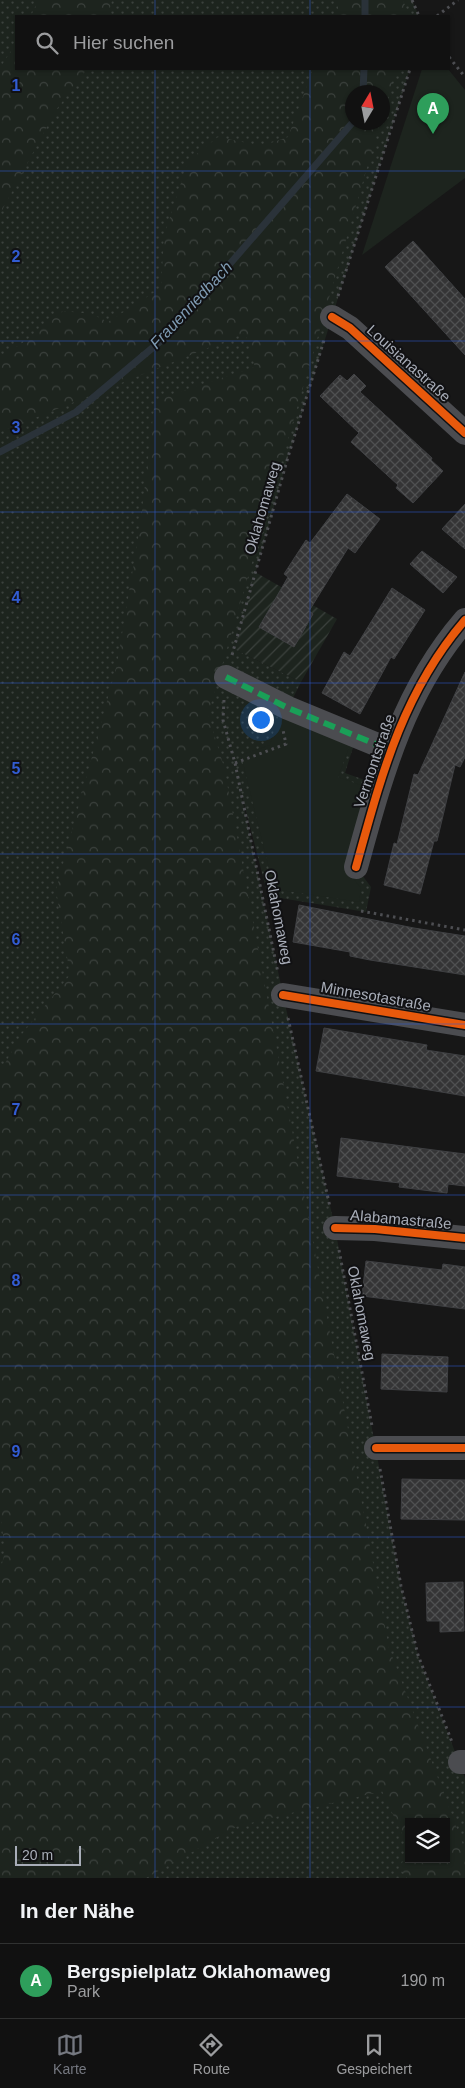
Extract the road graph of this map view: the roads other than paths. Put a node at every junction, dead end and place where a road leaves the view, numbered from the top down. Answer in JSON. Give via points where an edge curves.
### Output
{"nodes":[{"id":1,"x":332,"y":317,"type":"road end"},
{"id":2,"x":465,"y":433,"type":"edge"},
{"id":3,"x":465,"y":620,"type":"edge"},
{"id":4,"x":226,"y":677,"type":"road end"},
{"id":5,"x":390,"y":750,"type":"junction"},
{"id":6,"x":356,"y":867,"type":"dead end"},
{"id":7,"x":283,"y":995,"type":"road end"},
{"id":8,"x":465,"y":1025,"type":"edge"},
{"id":9,"x":335,"y":1228,"type":"road end"},
{"id":10,"x":465,"y":1238,"type":"edge"},
{"id":11,"x":376,"y":1448,"type":"road end"},
{"id":12,"x":465,"y":1448,"type":"edge"}],
"edges":[{"from":1,"to":2,"type":"street","name":"Louisianastraße","via":[[350,328]]},
{"from":3,"to":5,"type":"street","name":"Vermontstraße","via":[[406,710]]},
{"from":4,"to":5,"type":"street","name":"Vermontstraße","via":[[288,708]]},
{"from":5,"to":6,"type":"street","name":"Vermontstraße"},
{"from":7,"to":8,"type":"street","name":"Minnesotastraße"},
{"from":9,"to":10,"type":"street","name":"Alabamastraße"},
{"from":11,"to":12,"type":"street"}]}
